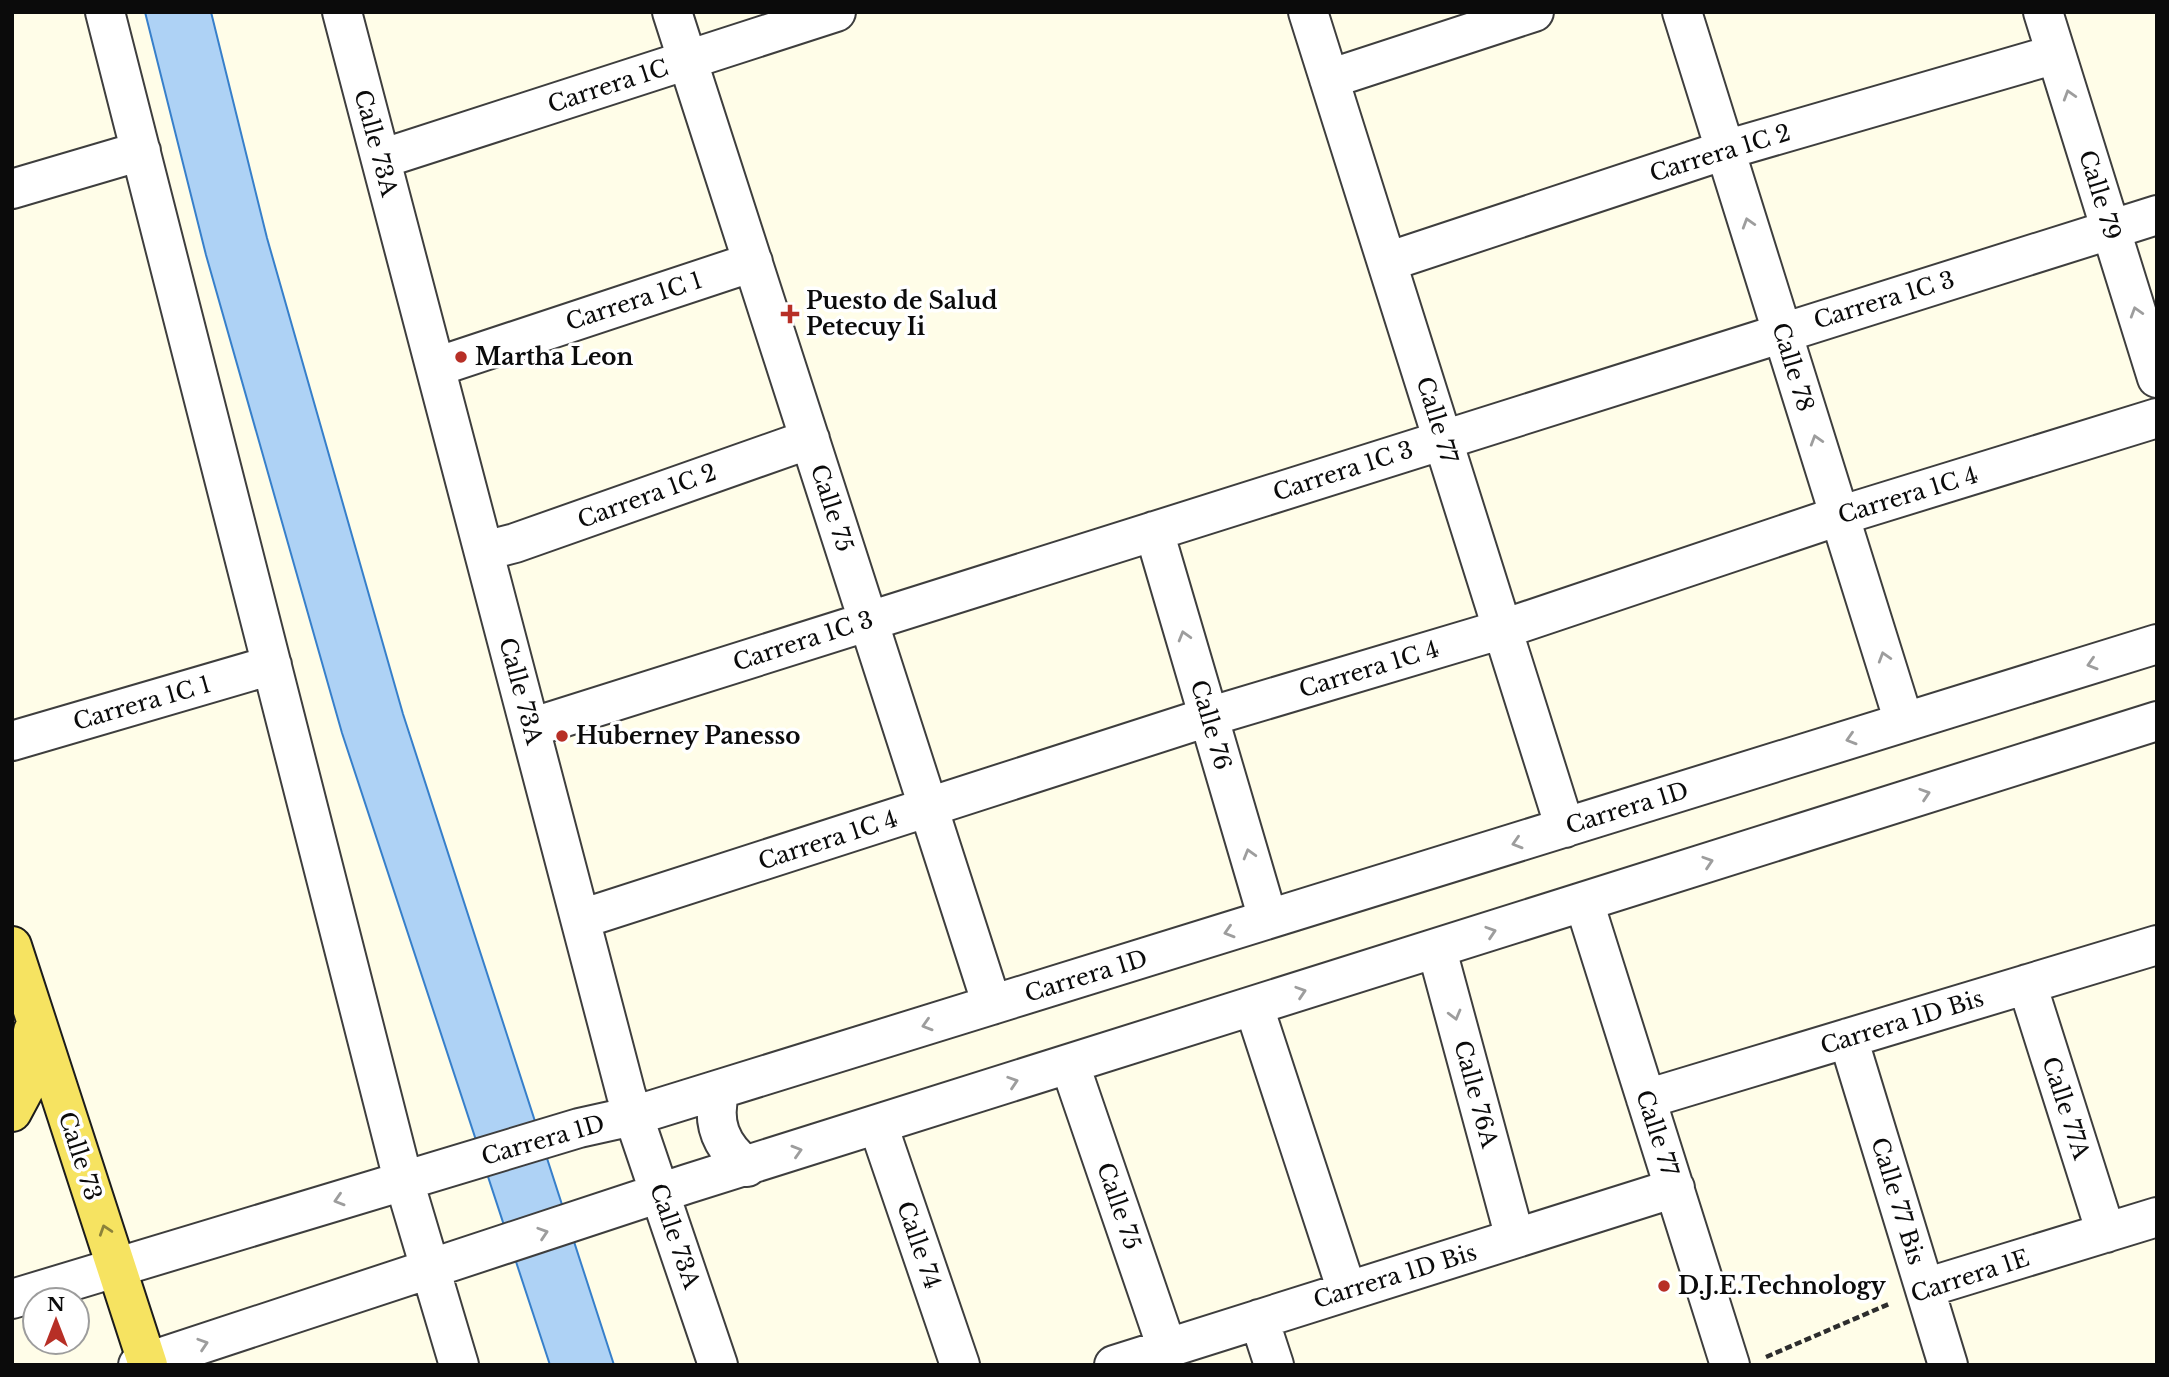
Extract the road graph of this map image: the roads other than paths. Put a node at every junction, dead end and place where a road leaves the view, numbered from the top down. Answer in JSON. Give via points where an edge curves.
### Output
{"nodes":[{"id":1,"x":105,"y":12,"type":"edge"},
{"id":2,"x":342,"y":12,"type":"edge"},
{"id":3,"x":672,"y":12,"type":"edge"},
{"id":4,"x":836,"y":12,"type":"edge"},
{"id":5,"x":1308,"y":12,"type":"edge"},
{"id":6,"x":1534,"y":12,"type":"edge"},
{"id":7,"x":1682,"y":12,"type":"edge"},
{"id":8,"x":2043,"y":12,"type":"edge"},
{"id":9,"x":2056,"y":54,"type":"junction"},
{"id":10,"x":687,"y":60,"type":"junction"},
{"id":11,"x":1329,"y":79,"type":"junction"},
{"id":12,"x":1725,"y":150,"type":"junction"},
{"id":13,"x":141,"y":152,"type":"junction"},
{"id":14,"x":381,"y":159,"type":"junction"},
{"id":15,"x":12,"y":189,"type":"edge"},
{"id":16,"x":2157,"y":215,"type":"edge"},
{"id":17,"x":2110,"y":229,"type":"junction"},
{"id":18,"x":752,"y":262,"type":"junction"},
{"id":19,"x":1387,"y":262,"type":"junction"},
{"id":20,"x":1782,"y":332,"type":"junction"},
{"id":21,"x":436,"y":367,"type":"junction"},
{"id":22,"x":2157,"y":378,"type":"edge"},
{"id":23,"x":2157,"y":418,"type":"edge"},
{"id":24,"x":810,"y":439,"type":"junction"},
{"id":25,"x":1443,"y":440,"type":"junction"},
{"id":26,"x":1839,"y":516,"type":"junction"},
{"id":27,"x":1154,"y":531,"type":"junction"},
{"id":28,"x":484,"y":551,"type":"junction"},
{"id":29,"x":868,"y":621,"type":"junction"},
{"id":30,"x":1503,"y":629,"type":"junction"},
{"id":31,"x":2157,"y":644,"type":"edge"},
{"id":32,"x":272,"y":665,"type":"junction"},
{"id":33,"x":1208,"y":717,"type":"junction"},
{"id":34,"x":2157,"y":721,"type":"edge"},
{"id":35,"x":1904,"y":722,"type":"junction"},
{"id":36,"x":530,"y":728,"type":"junction"},
{"id":37,"x":12,"y":741,"type":"edge"},
{"id":38,"x":928,"y":807,"type":"junction"},
{"id":39,"x":1565,"y":828,"type":"junction"},
{"id":40,"x":1584,"y":902,"type":"junction"},
{"id":41,"x":581,"y":919,"type":"junction"},
{"id":42,"x":1268,"y":919,"type":"junction"},
{"id":43,"x":2157,"y":944,"type":"edge"},
{"id":44,"x":12,"y":946,"type":"edge"},
{"id":45,"x":1437,"y":950,"type":"junction"},
{"id":46,"x":2027,"y":984,"type":"junction"},
{"id":47,"x":992,"y":1005,"type":"junction"},
{"id":48,"x":1254,"y":1007,"type":"junction"},
{"id":49,"x":35,"y":1019,"type":"junction"},
{"id":50,"x":1848,"y":1038,"type":"junction"},
{"id":51,"x":1070,"y":1065,"type":"junction"},
{"id":52,"x":720,"y":1090,"type":"junction"},
{"id":53,"x":1646,"y":1098,"type":"junction"},
{"id":54,"x":12,"y":1112,"type":"edge"},
{"id":55,"x":633,"y":1116,"type":"junction"},
{"id":56,"x":878,"y":1125,"type":"junction"},
{"id":57,"x":747,"y":1167,"type":"junction"},
{"id":58,"x":404,"y":1180,"type":"junction"},
{"id":59,"x":1675,"y":1188,"type":"junction"},
{"id":60,"x":661,"y":1193,"type":"junction"},
{"id":61,"x":2157,"y":1217,"type":"edge"},
{"id":62,"x":2106,"y":1233,"type":"junction"},
{"id":63,"x":1515,"y":1238,"type":"junction"},
{"id":64,"x":116,"y":1266,"type":"junction"},
{"id":65,"x":430,"y":1270,"type":"junction"},
{"id":66,"x":1925,"y":1288,"type":"junction"},
{"id":67,"x":1347,"y":1291,"type":"junction"},
{"id":68,"x":12,"y":1299,"type":"edge"},
{"id":69,"x":1259,"y":1318,"type":"junction"},
{"id":70,"x":1167,"y":1348,"type":"junction"},
{"id":71,"x":1746,"y":1362,"type":"edge"},
{"id":72,"x":144,"y":1364,"type":"edge"},
{"id":73,"x":459,"y":1365,"type":"edge"},
{"id":74,"x":718,"y":1365,"type":"edge"},
{"id":75,"x":960,"y":1365,"type":"edge"},
{"id":76,"x":1114,"y":1365,"type":"edge"},
{"id":77,"x":1274,"y":1365,"type":"edge"},
{"id":78,"x":1948,"y":1365,"type":"edge"}],
"edges":[{"from":1,"to":13,"type":"street"},
{"from":2,"to":14,"type":"street","name":"Calle 73A"},
{"from":3,"to":10,"type":"street","name":"Calle 75"},
{"from":4,"to":10,"type":"street","name":"Carrera 1C"},
{"from":5,"to":11,"type":"street","name":"Calle 77"},
{"from":6,"to":11,"type":"street"},
{"from":7,"to":12,"type":"street","name":"Calle 78"},
{"from":8,"to":9,"type":"street","name":"Calle 79"},
{"from":9,"to":12,"type":"street","name":"Carrera 1C 2"},
{"from":17,"to":9,"type":"street","name":"Calle 79","one_way":true},
{"from":10,"to":14,"type":"street","name":"Carrera 1C"},
{"from":10,"to":18,"type":"street","name":"Calle 75"},
{"from":11,"to":19,"type":"street","name":"Calle 77"},
{"from":12,"to":19,"type":"street","name":"Carrera 1C 2"},
{"from":20,"to":12,"type":"street","name":"Calle 78","one_way":true},
{"from":13,"to":15,"type":"street"},
{"from":13,"to":32,"type":"street"},
{"from":14,"to":21,"type":"street","name":"Calle 73A"},
{"from":16,"to":17,"type":"street","name":"Carrera 1C 3"},
{"from":17,"to":20,"type":"street","name":"Carrera 1C 3"},
{"from":22,"to":17,"type":"street","name":"Calle 79","one_way":true},
{"from":18,"to":21,"type":"street","name":"Carrera 1C 1"},
{"from":18,"to":24,"type":"street","name":"Calle 75"},
{"from":19,"to":25,"type":"street","name":"Calle 77"},
{"from":20,"to":25,"type":"street","name":"Carrera 1C 3"},
{"from":26,"to":20,"type":"street","name":"Calle 78","one_way":true},
{"from":21,"to":28,"type":"street","name":"Calle 73A"},
{"from":23,"to":26,"type":"street","name":"Carrera 1C 4"},
{"from":24,"to":28,"type":"street","name":"Carrera 1C 2"},
{"from":24,"to":29,"type":"street","name":"Calle 75"},
{"from":25,"to":27,"type":"street","name":"Carrera 1C 3"},
{"from":25,"to":30,"type":"street","name":"Calle 77"},
{"from":26,"to":30,"type":"street","name":"Carrera 1C 4"},
{"from":35,"to":26,"type":"street","name":"Calle 78","one_way":true},
{"from":27,"to":29,"type":"street","name":"Carrera 1C 3"},
{"from":33,"to":27,"type":"street","name":"Calle 76","one_way":true},
{"from":28,"to":36,"type":"street","name":"Calle 73A"},
{"from":29,"to":36,"type":"street","name":"Carrera 1C 3"},
{"from":29,"to":38,"type":"street","name":"Calle 75"},
{"from":30,"to":33,"type":"street","name":"Carrera 1C 4"},
{"from":30,"to":39,"type":"street","name":"Calle 77"},
{"from":31,"to":35,"type":"street","name":"Carrera 1D","one_way":true},
{"from":32,"to":37,"type":"street","name":"Carrera 1C 1"},
{"from":32,"to":58,"type":"street"},
{"from":33,"to":38,"type":"street","name":"Carrera 1C 4"},
{"from":42,"to":33,"type":"street","name":"Calle 76","one_way":true},
{"from":40,"to":34,"type":"street","one_way":true},
{"from":35,"to":39,"type":"street","name":"Carrera 1D","one_way":true},
{"from":36,"to":41,"type":"street","name":"Calle 73A"},
{"from":38,"to":41,"type":"street","name":"Carrera 1C 4"},
{"from":38,"to":47,"type":"street","name":"Calle 75"},
{"from":39,"to":42,"type":"street","name":"Carrera 1D","one_way":true},
{"from":45,"to":40,"type":"street","one_way":true},
{"from":40,"to":53,"type":"street","name":"Calle 77"},
{"from":41,"to":55,"type":"street","name":"Calle 73A"},
{"from":42,"to":47,"type":"street","name":"Carrera 1D","one_way":true},
{"from":43,"to":46,"type":"street","name":"Carrera 1D Bis"},
{"from":44,"to":49,"type":"main road","name":"Calle 73"},
{"from":48,"to":45,"type":"street","one_way":true},
{"from":45,"to":63,"type":"street","name":"Calle 76A","one_way":true},
{"from":46,"to":50,"type":"street","name":"Carrera 1D Bis"},
{"from":46,"to":62,"type":"street","name":"Calle 77A"},
{"from":47,"to":52,"type":"street","name":"Carrera 1D","one_way":true},
{"from":48,"to":51,"type":"street"},
{"from":48,"to":67,"type":"street"},
{"from":49,"to":54,"type":"main road","via":[[27,1084]]},
{"from":64,"to":49,"type":"main road","name":"Calle 73","one_way":true},
{"from":50,"to":53,"type":"street","name":"Carrera 1D Bis"},
{"from":50,"to":66,"type":"street","name":"Calle 77 Bis"},
{"from":56,"to":51,"type":"street","one_way":true},
{"from":51,"to":70,"type":"street","name":"Calle 75"},
{"from":52,"to":55,"type":"street","name":"Carrera 1D"},
{"from":52,"to":57,"type":"street","via":[[717,1126],[728,1149]]},
{"from":53,"to":59,"type":"street","name":"Calle 77"},
{"from":55,"to":58,"type":"street","name":"Carrera 1D"},
{"from":55,"to":60,"type":"street","name":"Calle 73A"},
{"from":57,"to":56,"type":"street","one_way":true},
{"from":56,"to":75,"type":"street","name":"Calle 74"},
{"from":57,"to":60,"type":"street"},
{"from":58,"to":64,"type":"street","name":"Carrera 1D","one_way":true},
{"from":58,"to":65,"type":"street"},
{"from":59,"to":63,"type":"street","name":"Carrera 1D Bis"},
{"from":59,"to":71,"type":"street","name":"Calle 77"},
{"from":65,"to":60,"type":"street","one_way":true},
{"from":60,"to":74,"type":"street","name":"Calle 73A"},
{"from":61,"to":62,"type":"street","name":"Carrera 1E"},
{"from":62,"to":66,"type":"street","name":"Carrera 1E"},
{"from":63,"to":67,"type":"street","name":"Carrera 1D Bis"},
{"from":64,"to":68,"type":"street","name":"Carrera 1D"},
{"from":64,"to":72,"type":"main road","name":"Calle 73"},
{"from":72,"to":65,"type":"street","one_way":true},
{"from":65,"to":73,"type":"street"},
{"from":66,"to":78,"type":"street","name":"Calle 77 Bis"},
{"from":67,"to":69,"type":"street","name":"Carrera 1D Bis"},
{"from":69,"to":70,"type":"street","name":"Carrera 1D Bis"},
{"from":69,"to":77,"type":"street"},
{"from":70,"to":76,"type":"street","name":"Carrera 1D Bis"}]}
